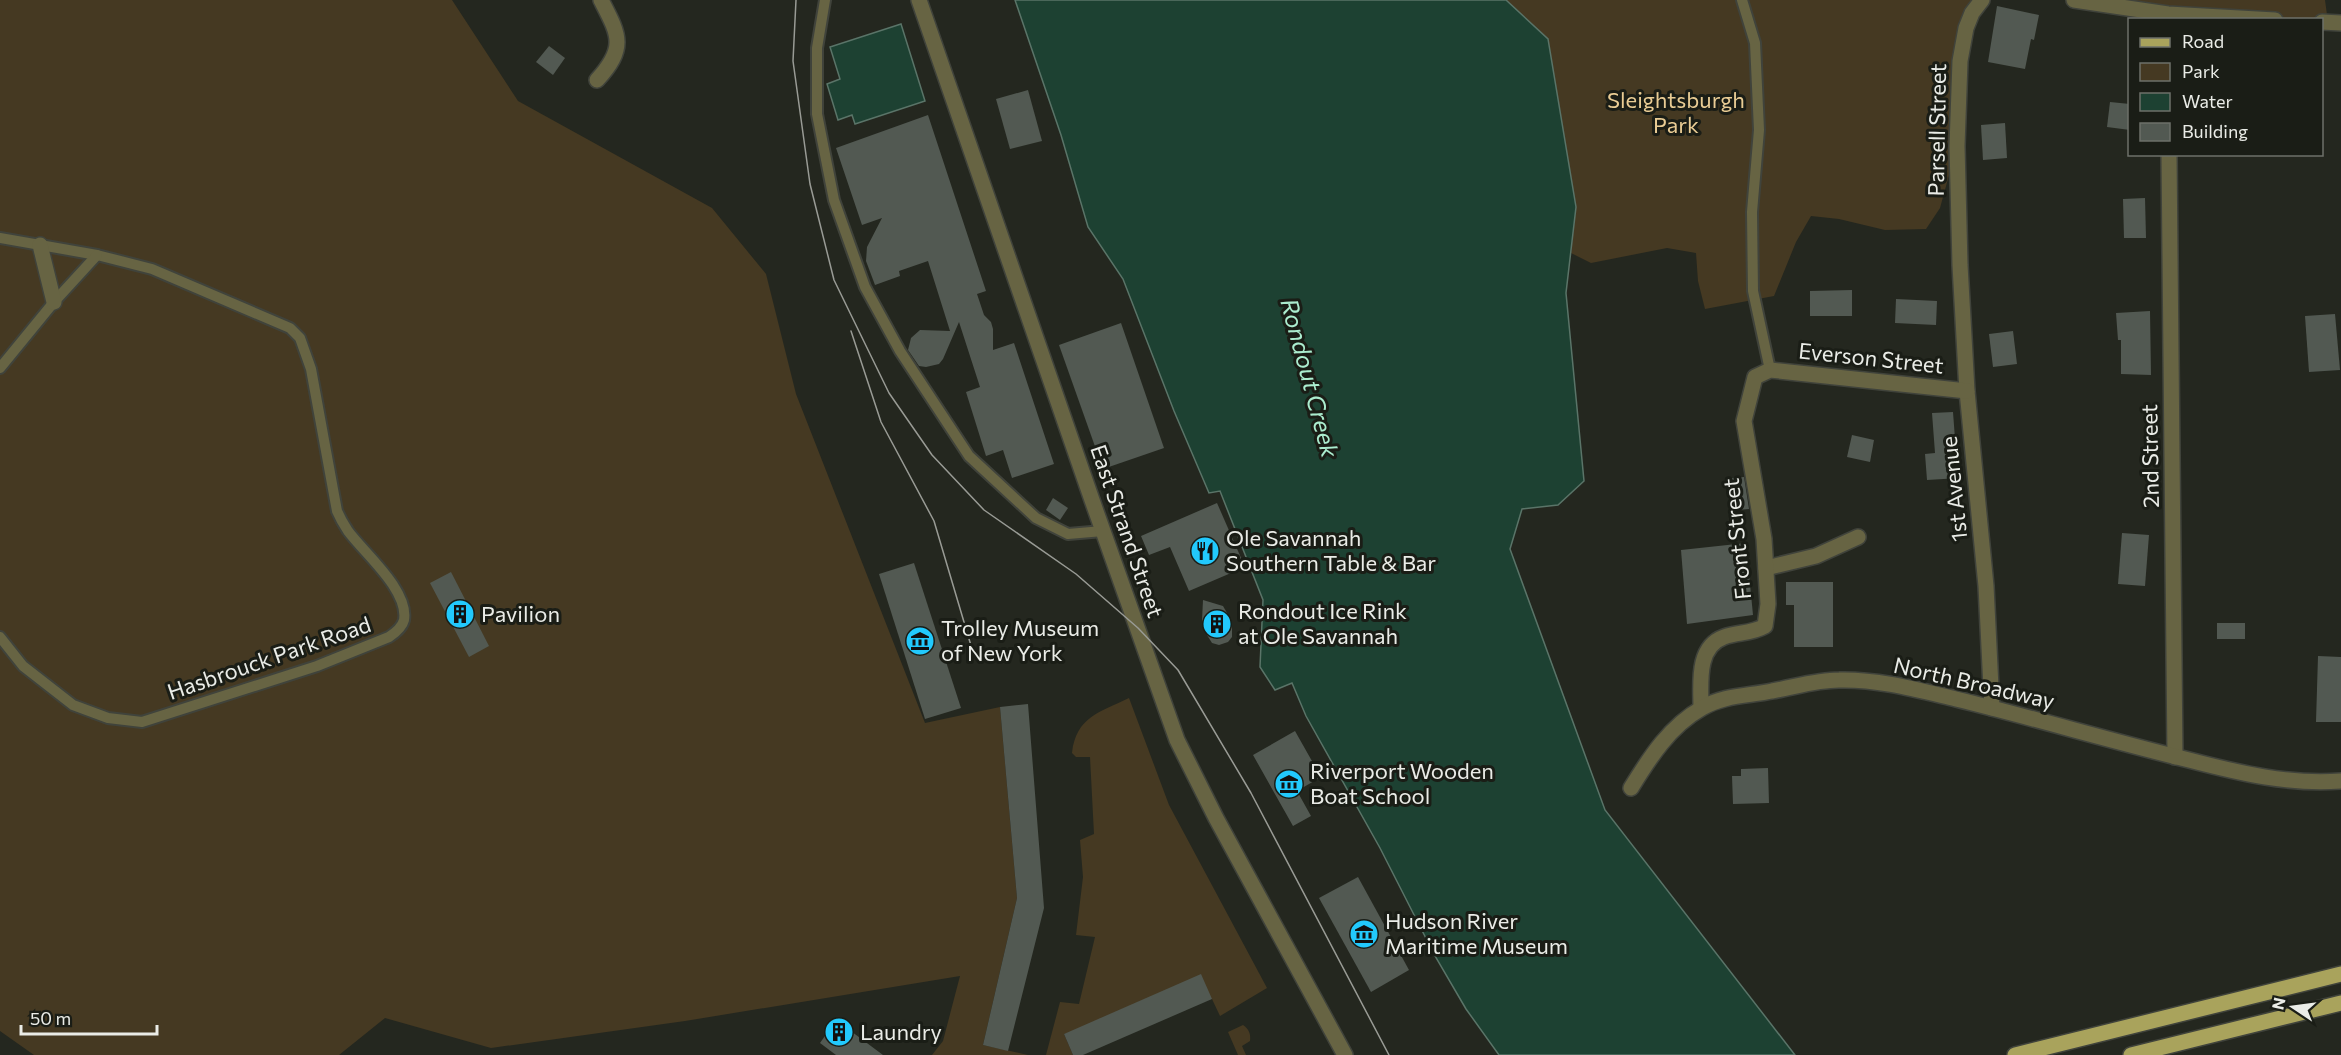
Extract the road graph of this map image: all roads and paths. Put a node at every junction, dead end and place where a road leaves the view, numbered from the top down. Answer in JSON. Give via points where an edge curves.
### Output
{"nodes":[{"id":1,"x":601,"y":0,"type":"edge"},
{"id":2,"x":825,"y":0,"type":"edge"},
{"id":3,"x":919,"y":0,"type":"edge"},
{"id":4,"x":1742,"y":0,"type":"edge"},
{"id":5,"x":1982,"y":0,"type":"edge"},
{"id":6,"x":2074,"y":0,"type":"edge"},
{"id":7,"x":2168,"y":17,"type":"edge"},
{"id":8,"x":2204,"y":18,"type":"edge"},
{"id":9,"x":2323,"y":22,"type":"edge"},
{"id":10,"x":2341,"y":23,"type":"edge"},
{"id":11,"x":597,"y":80,"type":"dead end"},
{"id":12,"x":2169,"y":156,"type":"edge"},
{"id":13,"x":0,"y":238,"type":"edge"},
{"id":14,"x":40,"y":245,"type":"junction"},
{"id":15,"x":97,"y":255,"type":"junction"},
{"id":16,"x":1960,"y":265,"type":"joint"},
{"id":17,"x":54,"y":302,"type":"junction"},
{"id":18,"x":0,"y":368,"type":"edge"},
{"id":19,"x":1770,"y":370,"type":"junction"},
{"id":20,"x":1967,"y":391,"type":"junction"},
{"id":21,"x":1103,"y":531,"type":"junction"},
{"id":22,"x":1858,"y":537,"type":"dead end"},
{"id":23,"x":1766,"y":568,"type":"junction"},
{"id":24,"x":0,"y":637,"type":"edge"},
{"id":25,"x":1701,"y":708,"type":"junction"},
{"id":26,"x":1992,"y":708,"type":"junction"},
{"id":27,"x":2175,"y":757,"type":"junction"},
{"id":28,"x":2341,"y":781,"type":"edge"},
{"id":29,"x":1630,"y":788,"type":"dead end"},
{"id":30,"x":2341,"y":974,"type":"edge"},
{"id":31,"x":2341,"y":1003,"type":"edge"},
{"id":32,"x":1345,"y":1055,"type":"edge"},
{"id":33,"x":2015,"y":1055,"type":"edge"},
{"id":34,"x":2132,"y":1055,"type":"edge"}],
"edges":[{"from":1,"to":11,"type":"street","via":[[618,39],[615,54]]},
{"from":2,"to":21,"type":"lane","via":[[817,48],[817,114],[834,200],[865,287],[900,351],[969,456],[1036,518],[1068,534]]},
{"from":3,"to":21,"type":"street","name":"East Strand Street"},
{"from":4,"to":19,"type":"lane","via":[[1755,42],[1759,130],[1752,212],[1753,291]]},
{"from":5,"to":16,"type":"street","name":"Parsell Street","via":[[1966,28],[1960,61],[1956,146]]},
{"from":6,"to":7,"type":"street"},
{"from":7,"to":8,"type":"street"},
{"from":9,"to":10,"type":"street"},
{"from":12,"to":27,"type":"street","name":"2nd Street"},
{"from":13,"to":14,"type":"lane","name":"Hasbrouck Park Road"},
{"from":14,"to":15,"type":"lane","name":"Hasbrouck Park Road"},
{"from":14,"to":17,"type":"street"},
{"from":15,"to":17,"type":"lane"},
{"from":15,"to":24,"type":"lane","name":"Hasbrouck Park Road","via":[[152,268],[290,328],[300,338],[311,369],[337,511],[348,531],[395,586],[404,621],[389,637],[317,666],[142,722],[108,718],[74,705],[23,666]]},
{"from":16,"to":20,"type":"street","name":"1st Avenue"},
{"from":17,"to":18,"type":"lane"},
{"from":19,"to":20,"type":"street","name":"Everson Street"},
{"from":19,"to":23,"type":"street","name":"Front Street","via":[[1755,377],[1744,421]]},
{"from":20,"to":26,"type":"street","name":"1st Avenue","via":[[1986,586]]},
{"from":21,"to":32,"type":"street","name":"East Strand Street","via":[[1177,740]]},
{"from":22,"to":23,"type":"street","via":[[1816,556]]},
{"from":23,"to":25,"type":"street","name":"Front Street","via":[[1765,626],[1710,645],[1702,670]]},
{"from":25,"to":26,"type":"street","name":"North Broadway","via":[[1720,699],[1815,681],[1842,680],[1895,685]]},
{"from":25,"to":29,"type":"street","name":"North Broadway","via":[[1665,738]]},
{"from":26,"to":27,"type":"street","name":"North Broadway"},
{"from":27,"to":28,"type":"street","name":"North Broadway","via":[[2249,775]]},
{"from":30,"to":33,"type":"main road"},
{"from":31,"to":34,"type":"main road"}]}
